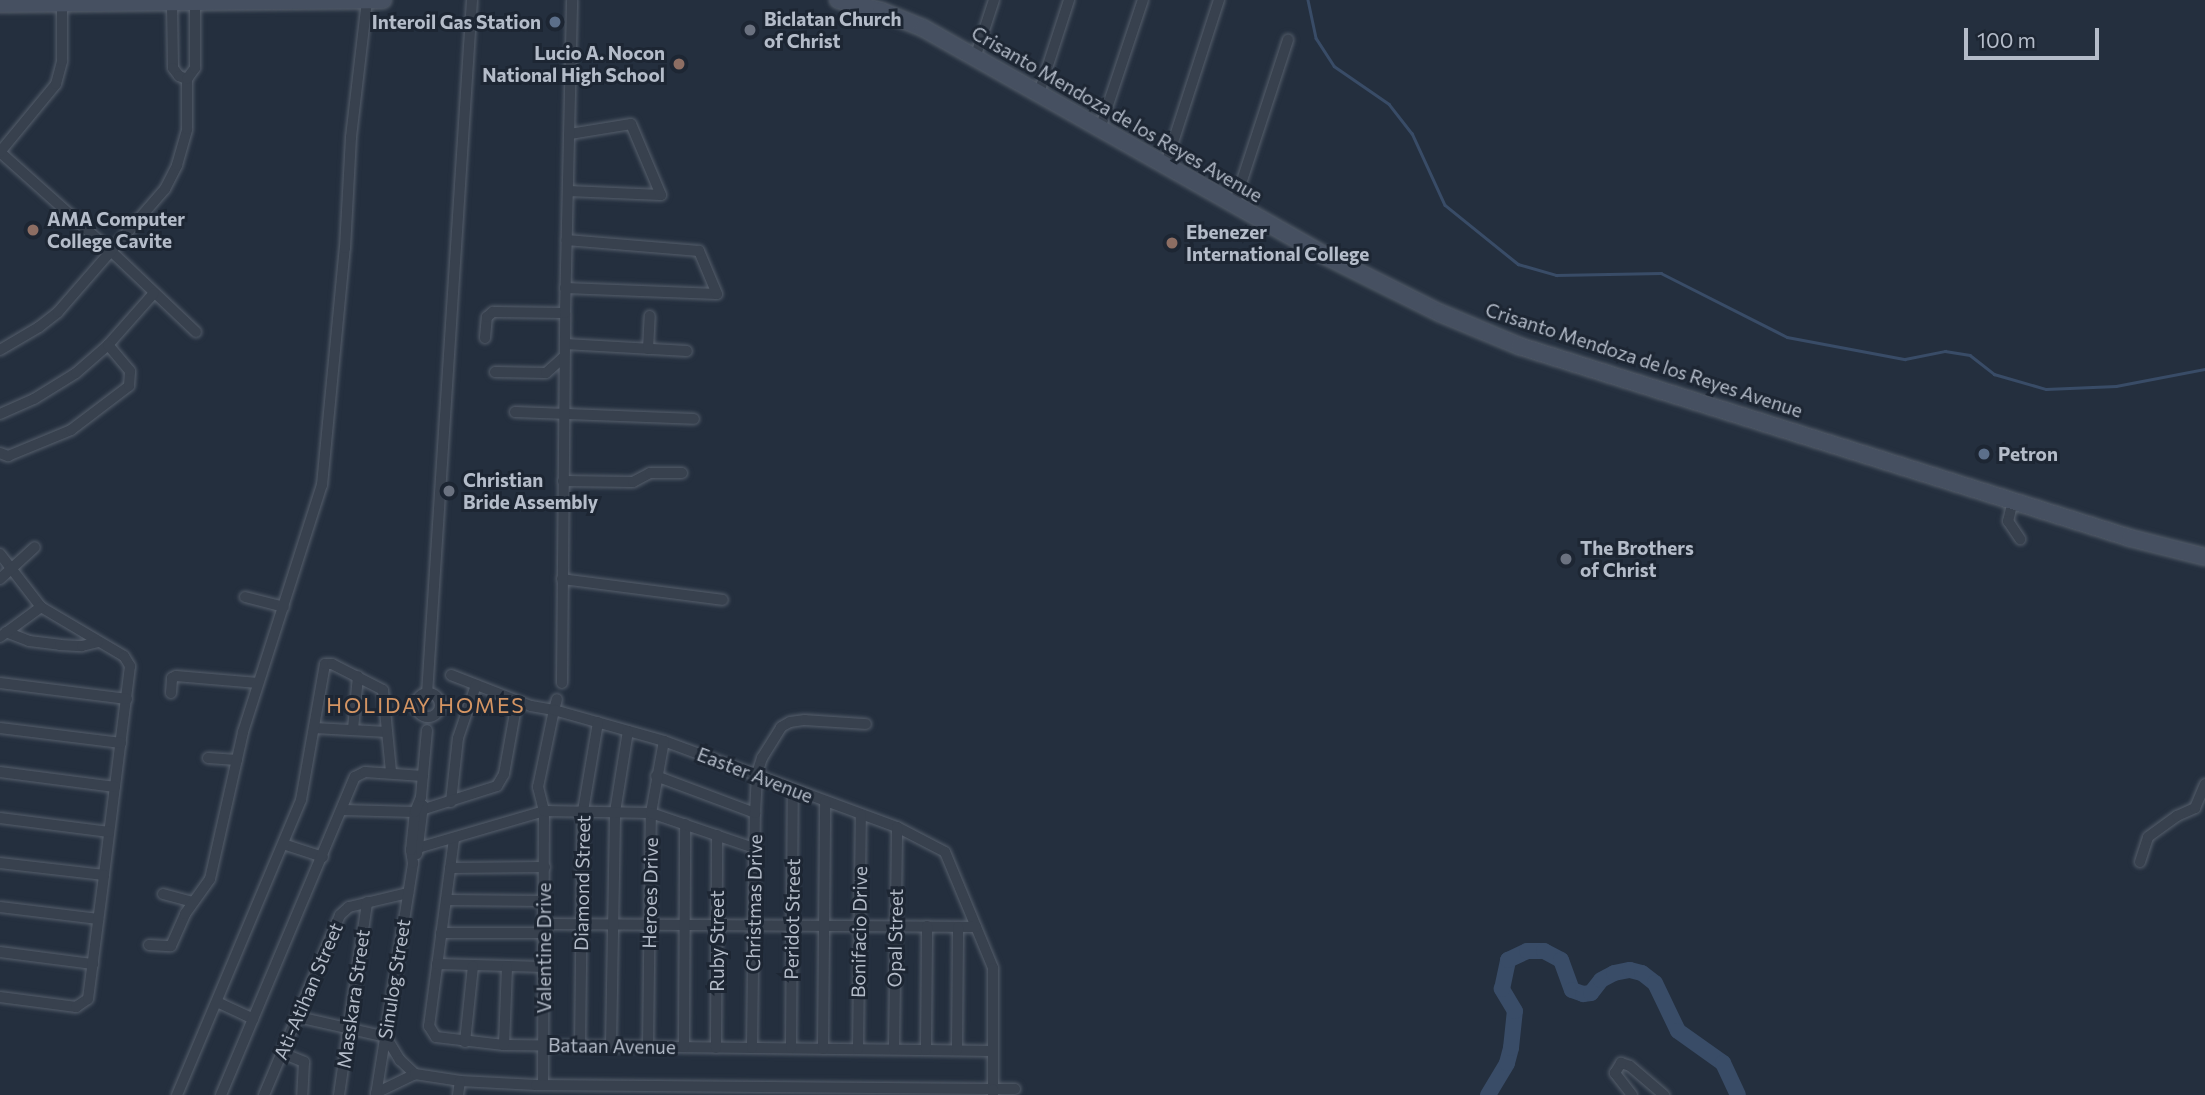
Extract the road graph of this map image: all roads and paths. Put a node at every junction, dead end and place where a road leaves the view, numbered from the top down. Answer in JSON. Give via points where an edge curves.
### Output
{"nodes":[{"id":1,"x":367,"y":0,"type":"edge"},
{"id":2,"x":383,"y":0,"type":"edge"},
{"id":3,"x":472,"y":0,"type":"edge"},
{"id":4,"x":572,"y":0,"type":"edge"},
{"id":5,"x":838,"y":0,"type":"edge"},
{"id":6,"x":994,"y":0,"type":"edge"},
{"id":7,"x":1069,"y":0,"type":"edge"},
{"id":8,"x":1143,"y":0,"type":"edge"},
{"id":9,"x":1219,"y":0,"type":"edge"},
{"id":10,"x":62,"y":1,"type":"edge"},
{"id":11,"x":172,"y":3,"type":"junction"},
{"id":12,"x":195,"y":3,"type":"junction"},
{"id":13,"x":0,"y":4,"type":"edge"},
{"id":14,"x":1288,"y":40,"type":"dead end"},
{"id":15,"x":975,"y":58,"type":"junction"},
{"id":16,"x":187,"y":79,"type":"junction"},
{"id":17,"x":1039,"y":93,"type":"junction"},
{"id":18,"x":1100,"y":129,"type":"junction"},
{"id":19,"x":570,"y":134,"type":"junction"},
{"id":20,"x":0,"y":152,"type":"edge"},
{"id":21,"x":1165,"y":167,"type":"junction"},
{"id":22,"x":568,"y":191,"type":"junction"},
{"id":23,"x":1234,"y":205,"type":"junction"},
{"id":24,"x":566,"y":240,"type":"junction"},
{"id":25,"x":112,"y":252,"type":"junction"},
{"id":26,"x":565,"y":288,"type":"junction"},
{"id":27,"x":154,"y":293,"type":"junction"},
{"id":28,"x":565,"y":313,"type":"junction"},
{"id":29,"x":650,"y":316,"type":"dead end"},
{"id":30,"x":196,"y":332,"type":"dead end"},
{"id":31,"x":485,"y":338,"type":"dead end"},
{"id":32,"x":565,"y":344,"type":"junction"},
{"id":33,"x":108,"y":345,"type":"junction"},
{"id":34,"x":648,"y":349,"type":"junction"},
{"id":35,"x":0,"y":350,"type":"edge"},
{"id":36,"x":687,"y":351,"type":"dead end"},
{"id":37,"x":565,"y":357,"type":"junction"},
{"id":38,"x":495,"y":372,"type":"dead end"},
{"id":39,"x":516,"y":412,"type":"dead end"},
{"id":40,"x":0,"y":414,"type":"edge"},
{"id":41,"x":564,"y":416,"type":"junction"},
{"id":42,"x":694,"y":419,"type":"dead end"},
{"id":43,"x":0,"y":453,"type":"edge"},
{"id":44,"x":682,"y":473,"type":"dead end"},
{"id":45,"x":563,"y":481,"type":"junction"},
{"id":46,"x":2013,"y":500,"type":"junction"},
{"id":47,"x":2020,"y":539,"type":"dead end"},
{"id":48,"x":35,"y":547,"type":"dead end"},
{"id":49,"x":0,"y":554,"type":"edge"},
{"id":50,"x":2205,"y":557,"type":"edge"},
{"id":51,"x":13,"y":570,"type":"junction"},
{"id":52,"x":0,"y":579,"type":"edge"},
{"id":53,"x":562,"y":579,"type":"junction"},
{"id":54,"x":245,"y":597,"type":"dead end"},
{"id":55,"x":723,"y":600,"type":"dead end"},
{"id":56,"x":41,"y":607,"type":"junction"},
{"id":57,"x":284,"y":607,"type":"junction"},
{"id":58,"x":3,"y":635,"type":"edge"},
{"id":59,"x":98,"y":642,"type":"junction"},
{"id":60,"x":451,"y":675,"type":"dead end"},
{"id":61,"x":358,"y":676,"type":"junction"},
{"id":62,"x":0,"y":683,"type":"edge"},
{"id":63,"x":258,"y":683,"type":"junction"},
{"id":64,"x":562,"y":683,"type":"dead end"},
{"id":65,"x":475,"y":685,"type":"junction"},
{"id":66,"x":171,"y":694,"type":"dead end"},
{"id":67,"x":127,"y":699,"type":"junction"},
{"id":68,"x":517,"y":702,"type":"junction"},
{"id":69,"x":556,"y":704,"type":"junction"},
{"id":70,"x":598,"y":722,"type":"junction"},
{"id":71,"x":866,"y":724,"type":"dead end"},
{"id":72,"x":0,"y":728,"type":"edge"},
{"id":73,"x":314,"y":728,"type":"junction"},
{"id":74,"x":353,"y":729,"type":"junction"},
{"id":75,"x":628,"y":731,"type":"junction"},
{"id":76,"x":387,"y":732,"type":"junction"},
{"id":77,"x":664,"y":741,"type":"junction"},
{"id":78,"x":121,"y":743,"type":"junction"},
{"id":79,"x":208,"y":758,"type":"dead end"},
{"id":80,"x":237,"y":760,"type":"junction"},
{"id":81,"x":0,"y":772,"type":"edge"},
{"id":82,"x":391,"y":772,"type":"junction"},
{"id":83,"x":757,"y":774,"type":"junction"},
{"id":84,"x":423,"y":775,"type":"junction"},
{"id":85,"x":656,"y":776,"type":"junction"},
{"id":86,"x":2205,"y":785,"type":"edge"},
{"id":87,"x":115,"y":787,"type":"junction"},
{"id":88,"x":793,"y":789,"type":"junction"},
{"id":89,"x":452,"y":802,"type":"junction"},
{"id":90,"x":825,"y":802,"type":"junction"},
{"id":91,"x":342,"y":810,"type":"junction"},
{"id":92,"x":544,"y":811,"type":"junction"},
{"id":93,"x":583,"y":811,"type":"junction"},
{"id":94,"x":420,"y":812,"type":"junction"},
{"id":95,"x":615,"y":812,"type":"junction"},
{"id":96,"x":651,"y":813,"type":"junction"},
{"id":97,"x":755,"y":813,"type":"junction"},
{"id":98,"x":861,"y":816,"type":"junction"},
{"id":99,"x":0,"y":818,"type":"edge"},
{"id":100,"x":685,"y":824,"type":"junction"},
{"id":101,"x":897,"y":828,"type":"junction"},
{"id":102,"x":109,"y":832,"type":"junction"},
{"id":103,"x":717,"y":835,"type":"junction"},
{"id":104,"x":454,"y":839,"type":"junction"},
{"id":105,"x":283,"y":844,"type":"junction"},
{"id":106,"x":754,"y":848,"type":"junction"},
{"id":107,"x":415,"y":850,"type":"junction"},
{"id":108,"x":323,"y":857,"type":"junction"},
{"id":109,"x":2140,"y":862,"type":"dead end"},
{"id":110,"x":0,"y":863,"type":"edge"},
{"id":111,"x":545,"y":867,"type":"junction"},
{"id":112,"x":450,"y":868,"type":"junction"},
{"id":113,"x":104,"y":875,"type":"junction"},
{"id":114,"x":408,"y":893,"type":"junction"},
{"id":115,"x":163,"y":894,"type":"dead end"},
{"id":116,"x":446,"y":900,"type":"junction"},
{"id":117,"x":545,"y":901,"type":"junction"},
{"id":118,"x":192,"y":902,"type":"junction"},
{"id":119,"x":368,"y":902,"type":"junction"},
{"id":120,"x":0,"y":907,"type":"edge"},
{"id":121,"x":98,"y":919,"type":"junction"},
{"id":122,"x":581,"y":923,"type":"junction"},
{"id":123,"x":613,"y":923,"type":"junction"},
{"id":124,"x":650,"y":923,"type":"junction"},
{"id":125,"x":683,"y":925,"type":"junction"},
{"id":126,"x":716,"y":925,"type":"junction"},
{"id":127,"x":753,"y":925,"type":"junction"},
{"id":128,"x":791,"y":926,"type":"junction"},
{"id":129,"x":823,"y":926,"type":"junction"},
{"id":130,"x":859,"y":926,"type":"junction"},
{"id":131,"x":927,"y":926,"type":"junction"},
{"id":132,"x":895,"y":927,"type":"junction"},
{"id":133,"x":958,"y":927,"type":"junction"},
{"id":134,"x":976,"y":927,"type":"junction"},
{"id":135,"x":545,"y":928,"type":"junction"},
{"id":136,"x":441,"y":933,"type":"junction"},
{"id":137,"x":149,"y":945,"type":"dead end"},
{"id":138,"x":0,"y":952,"type":"edge"},
{"id":139,"x":93,"y":964,"type":"junction"},
{"id":140,"x":438,"y":964,"type":"junction"},
{"id":141,"x":473,"y":966,"type":"junction"},
{"id":142,"x":507,"y":966,"type":"junction"},
{"id":143,"x":545,"y":967,"type":"junction"},
{"id":144,"x":0,"y":997,"type":"edge"},
{"id":145,"x":217,"y":1002,"type":"junction"},
{"id":146,"x":298,"y":1017,"type":"junction"},
{"id":147,"x":253,"y":1019,"type":"junction"},
{"id":148,"x":349,"y":1029,"type":"junction"},
{"id":149,"x":386,"y":1037,"type":"junction"},
{"id":150,"x":465,"y":1042,"type":"junction"},
{"id":151,"x":504,"y":1045,"type":"junction"},
{"id":152,"x":543,"y":1045,"type":"junction"},
{"id":153,"x":580,"y":1046,"type":"junction"},
{"id":154,"x":611,"y":1046,"type":"junction"},
{"id":155,"x":648,"y":1047,"type":"junction"},
{"id":156,"x":684,"y":1047,"type":"junction"},
{"id":157,"x":716,"y":1048,"type":"junction"},
{"id":158,"x":752,"y":1048,"type":"junction"},
{"id":159,"x":791,"y":1048,"type":"junction"},
{"id":160,"x":823,"y":1049,"type":"junction"},
{"id":161,"x":858,"y":1049,"type":"junction"},
{"id":162,"x":894,"y":1049,"type":"junction"},
{"id":163,"x":926,"y":1050,"type":"junction"},
{"id":164,"x":957,"y":1050,"type":"junction"},
{"id":165,"x":992,"y":1051,"type":"junction"},
{"id":166,"x":282,"y":1054,"type":"junction"},
{"id":167,"x":415,"y":1074,"type":"junction"},
{"id":168,"x":460,"y":1081,"type":"junction"},
{"id":169,"x":538,"y":1089,"type":"edge"},
{"id":170,"x":1015,"y":1089,"type":"dead end"},
{"id":171,"x":646,"y":1090,"type":"edge"},
{"id":172,"x":856,"y":1091,"type":"edge"},
{"id":173,"x":993,"y":1092,"type":"edge"},
{"id":174,"x":376,"y":1094,"type":"edge"},
{"id":175,"x":177,"y":1095,"type":"edge"},
{"id":176,"x":221,"y":1095,"type":"edge"},
{"id":177,"x":264,"y":1095,"type":"edge"},
{"id":178,"x":302,"y":1095,"type":"edge"},
{"id":179,"x":339,"y":1095,"type":"edge"},
{"id":180,"x":458,"y":1095,"type":"edge"},
{"id":181,"x":1632,"y":1095,"type":"edge"},
{"id":182,"x":1664,"y":1095,"type":"edge"}],
"edges":[{"from":1,"to":2,"type":"main road"},
{"from":1,"to":12,"type":"main road"},
{"from":1,"to":57,"type":"street","via":[[351,137],[324,473]]},
{"from":3,"to":84,"type":"street","name":"Sinulog Street","via":[[427,694],[436,698],[439,708],[427,723]]},
{"from":4,"to":19,"type":"street"},
{"from":5,"to":15,"type":"main road","name":"Crisanto Mendoza de los Reyes Avenue","via":[[914,24]]},
{"from":6,"to":15,"type":"street"},
{"from":7,"to":17,"type":"street"},
{"from":8,"to":18,"type":"street"},
{"from":9,"to":21,"type":"street"},
{"from":10,"to":11,"type":"main road"},
{"from":10,"to":13,"type":"main road"},
{"from":10,"to":20,"type":"street","via":[[62,61],[56,84]]},
{"from":11,"to":12,"type":"main road"},
{"from":11,"to":16,"type":"street","via":[[173,68]]},
{"from":12,"to":16,"type":"street","via":[[195,68]]},
{"from":14,"to":23,"type":"street"},
{"from":15,"to":17,"type":"main road","name":"Crisanto Mendoza de los Reyes Avenue"},
{"from":16,"to":25,"type":"street","via":[[187,129],[177,165],[165,189]]},
{"from":17,"to":18,"type":"main road","name":"Crisanto Mendoza de los Reyes Avenue"},
{"from":18,"to":21,"type":"main road","name":"Crisanto Mendoza de los Reyes Avenue"},
{"from":19,"to":22,"type":"street"},
{"from":19,"to":22,"type":"street","via":[[631,124],[661,195]]},
{"from":20,"to":25,"type":"street"},
{"from":21,"to":23,"type":"main road","name":"Crisanto Mendoza de los Reyes Avenue"},
{"from":22,"to":24,"type":"street"},
{"from":23,"to":46,"type":"main road","name":"Crisanto Mendoza de los Reyes Avenue","via":[[1384,287],[1518,346]]},
{"from":24,"to":26,"type":"street"},
{"from":24,"to":26,"type":"street","via":[[699,251],[718,294]]},
{"from":25,"to":27,"type":"street"},
{"from":25,"to":35,"type":"street","via":[[58,312]]},
{"from":26,"to":28,"type":"street"},
{"from":27,"to":30,"type":"street"},
{"from":27,"to":33,"type":"street"},
{"from":28,"to":31,"type":"street","via":[[493,312],[487,317]]},
{"from":28,"to":32,"type":"street"},
{"from":29,"to":34,"type":"street"},
{"from":32,"to":34,"type":"street"},
{"from":32,"to":37,"type":"street"},
{"from":33,"to":40,"type":"street","via":[[56,386]]},
{"from":33,"to":43,"type":"street","via":[[130,371],[130,386],[71,430],[8,456]]},
{"from":34,"to":36,"type":"street"},
{"from":37,"to":38,"type":"street","via":[[546,373]]},
{"from":37,"to":41,"type":"street"},
{"from":39,"to":41,"type":"street"},
{"from":41,"to":42,"type":"street"},
{"from":41,"to":45,"type":"street"},
{"from":44,"to":45,"type":"street","via":[[650,473],[633,482]]},
{"from":45,"to":53,"type":"street"},
{"from":46,"to":47,"type":"street","via":[[2008,521]]},
{"from":46,"to":50,"type":"main road","name":"Crisanto Mendoza de los Reyes Avenue"},
{"from":48,"to":51,"type":"street"},
{"from":49,"to":51,"type":"street"},
{"from":51,"to":52,"type":"street"},
{"from":51,"to":56,"type":"street"},
{"from":53,"to":55,"type":"street"},
{"from":53,"to":64,"type":"street"},
{"from":54,"to":57,"type":"street"},
{"from":56,"to":58,"type":"street"},
{"from":56,"to":59,"type":"street"},
{"from":57,"to":63,"type":"street"},
{"from":58,"to":59,"type":"street","via":[[60,645]]},
{"from":59,"to":67,"type":"street","via":[[129,662]]},
{"from":60,"to":65,"type":"street","name":"Easter Avenue"},
{"from":61,"to":73,"type":"street","via":[[332,664],[322,667]]},
{"from":61,"to":74,"type":"street"},
{"from":61,"to":76,"type":"street","via":[[383,690]]},
{"from":62,"to":67,"type":"street"},
{"from":63,"to":66,"type":"street","via":[[176,676]]},
{"from":63,"to":80,"type":"street"},
{"from":65,"to":68,"type":"street","name":"Easter Avenue"},
{"from":65,"to":89,"type":"street","via":[[458,738]]},
{"from":67,"to":78,"type":"street"},
{"from":68,"to":69,"type":"street","name":"Easter Avenue"},
{"from":68,"to":89,"type":"street","via":[[501,782]]},
{"from":69,"to":70,"type":"street","name":"Easter Avenue"},
{"from":69,"to":92,"type":"street","via":[[538,787]]},
{"from":70,"to":75,"type":"street","name":"Easter Avenue"},
{"from":70,"to":93,"type":"street","name":"Diamond Street"},
{"from":71,"to":83,"type":"street","name":"Christmas Drive","via":[[790,722],[781,727]]},
{"from":72,"to":78,"type":"street"},
{"from":73,"to":74,"type":"street"},
{"from":73,"to":105,"type":"street","via":[[301,800]]},
{"from":74,"to":76,"type":"street"},
{"from":75,"to":77,"type":"street","name":"Easter Avenue"},
{"from":75,"to":95,"type":"street"},
{"from":76,"to":82,"type":"street"},
{"from":77,"to":83,"type":"street","name":"Easter Avenue"},
{"from":77,"to":85,"type":"street","name":"Heroes Drive"},
{"from":78,"to":87,"type":"street"},
{"from":79,"to":80,"type":"street"},
{"from":80,"to":118,"type":"street","via":[[210,879]]},
{"from":81,"to":87,"type":"street"},
{"from":82,"to":84,"type":"street"},
{"from":82,"to":91,"type":"street","via":[[359,773]]},
{"from":83,"to":88,"type":"street","name":"Easter Avenue"},
{"from":83,"to":97,"type":"street","name":"Christmas Drive"},
{"from":84,"to":94,"type":"street","name":"Sinulog Street"},
{"from":85,"to":96,"type":"street","name":"Heroes Drive"},
{"from":85,"to":97,"type":"street"},
{"from":86,"to":109,"type":"street","via":[[2195,808],[2148,837]]},
{"from":87,"to":102,"type":"street"},
{"from":88,"to":90,"type":"street","name":"Easter Avenue"},
{"from":88,"to":128,"type":"street","name":"Peridot Street"},
{"from":89,"to":94,"type":"street"},
{"from":90,"to":98,"type":"street","name":"Easter Avenue"},
{"from":90,"to":129,"type":"street"},
{"from":91,"to":94,"type":"street"},
{"from":91,"to":108,"type":"street"},
{"from":92,"to":93,"type":"street"},
{"from":92,"to":104,"type":"street"},
{"from":92,"to":111,"type":"street","name":"Valentine Drive"},
{"from":93,"to":95,"type":"street"},
{"from":93,"to":122,"type":"street","name":"Diamond Street"},
{"from":94,"to":107,"type":"street","name":"Sinulog Street"},
{"from":95,"to":96,"type":"street"},
{"from":95,"to":123,"type":"street"},
{"from":96,"to":100,"type":"street"},
{"from":96,"to":124,"type":"street","name":"Heroes Drive"},
{"from":97,"to":106,"type":"street","name":"Christmas Drive"},
{"from":98,"to":101,"type":"street","name":"Easter Avenue"},
{"from":98,"to":130,"type":"street","name":"Bonifacio Drive"},
{"from":99,"to":102,"type":"street"},
{"from":100,"to":103,"type":"street"},
{"from":100,"to":125,"type":"street"},
{"from":101,"to":132,"type":"street","name":"Opal Street"},
{"from":101,"to":134,"type":"street","name":"Easter Avenue","via":[[945,852]]},
{"from":102,"to":113,"type":"street"},
{"from":103,"to":106,"type":"street"},
{"from":103,"to":126,"type":"street","name":"Ruby Street"},
{"from":104,"to":107,"type":"street"},
{"from":104,"to":112,"type":"street","name":"Bataan Avenue"},
{"from":105,"to":108,"type":"street"},
{"from":105,"to":145,"type":"street"},
{"from":106,"to":127,"type":"street","name":"Christmas Drive"},
{"from":107,"to":114,"type":"street","name":"Sinulog Street"},
{"from":108,"to":147,"type":"street"},
{"from":110,"to":113,"type":"street"},
{"from":111,"to":112,"type":"street"},
{"from":111,"to":117,"type":"street","name":"Valentine Drive"},
{"from":112,"to":116,"type":"street","name":"Bataan Avenue"},
{"from":113,"to":121,"type":"street"},
{"from":114,"to":119,"type":"street","name":"Ati-Atihan Street"},
{"from":114,"to":149,"type":"street","name":"Sinulog Street"},
{"from":115,"to":118,"type":"street"},
{"from":116,"to":117,"type":"street"},
{"from":116,"to":136,"type":"street","name":"Bataan Avenue"},
{"from":117,"to":135,"type":"street","name":"Valentine Drive"},
{"from":118,"to":137,"type":"street","via":[[170,946]]},
{"from":119,"to":146,"type":"street","name":"Ati-Atihan Street","via":[[340,915]]},
{"from":119,"to":148,"type":"street","name":"Masskara Street"},
{"from":120,"to":121,"type":"street"},
{"from":121,"to":139,"type":"street"},
{"from":122,"to":123,"type":"street"},
{"from":122,"to":135,"type":"street"},
{"from":122,"to":153,"type":"street","name":"Diamond Street"},
{"from":123,"to":124,"type":"street"},
{"from":123,"to":154,"type":"street"},
{"from":124,"to":125,"type":"street"},
{"from":124,"to":155,"type":"street","name":"Heroes Drive"},
{"from":125,"to":126,"type":"street"},
{"from":125,"to":156,"type":"street"},
{"from":126,"to":127,"type":"street"},
{"from":126,"to":157,"type":"street","name":"Ruby Street"},
{"from":127,"to":128,"type":"street"},
{"from":127,"to":158,"type":"street","name":"Christmas Drive"},
{"from":128,"to":129,"type":"street"},
{"from":128,"to":159,"type":"street","name":"Peridot Street"},
{"from":129,"to":130,"type":"street"},
{"from":129,"to":160,"type":"street"},
{"from":130,"to":132,"type":"street"},
{"from":130,"to":161,"type":"street","name":"Bonifacio Drive"},
{"from":131,"to":132,"type":"street"},
{"from":131,"to":133,"type":"street"},
{"from":131,"to":163,"type":"street"},
{"from":132,"to":162,"type":"street","name":"Opal Street"},
{"from":133,"to":134,"type":"street"},
{"from":133,"to":164,"type":"street"},
{"from":134,"to":165,"type":"street","name":"Easter Avenue","via":[[993,968]]},
{"from":135,"to":136,"type":"street"},
{"from":135,"to":143,"type":"street","name":"Valentine Drive"},
{"from":136,"to":140,"type":"street","name":"Bataan Avenue"},
{"from":138,"to":139,"type":"street"},
{"from":139,"to":144,"type":"street","via":[[88,999],[82,1005]]},
{"from":140,"to":141,"type":"street"},
{"from":140,"to":150,"type":"street","name":"Bataan Avenue","via":[[430,1033]]},
{"from":141,"to":142,"type":"street"},
{"from":141,"to":150,"type":"street"},
{"from":142,"to":143,"type":"street"},
{"from":142,"to":151,"type":"street"},
{"from":143,"to":152,"type":"street","name":"Valentine Drive"},
{"from":145,"to":147,"type":"street"},
{"from":145,"to":175,"type":"street"},
{"from":146,"to":148,"type":"street"},
{"from":146,"to":166,"type":"street","name":"Ati-Atihan Street"},
{"from":147,"to":176,"type":"street"},
{"from":148,"to":149,"type":"street"},
{"from":148,"to":179,"type":"street","name":"Masskara Street"},
{"from":149,"to":167,"type":"street"},
{"from":149,"to":174,"type":"street","name":"Sinulog Street"},
{"from":150,"to":151,"type":"street","name":"Bataan Avenue"},
{"from":151,"to":152,"type":"street","name":"Bataan Avenue"},
{"from":152,"to":153,"type":"street","name":"Bataan Avenue"},
{"from":152,"to":169,"type":"street","name":"Valentine Drive"},
{"from":153,"to":154,"type":"street","name":"Bataan Avenue"},
{"from":154,"to":155,"type":"street","name":"Bataan Avenue"},
{"from":155,"to":156,"type":"street","name":"Bataan Avenue"},
{"from":156,"to":157,"type":"street","name":"Bataan Avenue"},
{"from":157,"to":158,"type":"street","name":"Bataan Avenue"},
{"from":158,"to":159,"type":"street","name":"Bataan Avenue"},
{"from":159,"to":160,"type":"street","name":"Bataan Avenue"},
{"from":160,"to":161,"type":"street","name":"Bataan Avenue"},
{"from":161,"to":162,"type":"street","name":"Bataan Avenue"},
{"from":162,"to":163,"type":"street","name":"Bataan Avenue"},
{"from":163,"to":164,"type":"street","name":"Bataan Avenue"},
{"from":164,"to":165,"type":"street","name":"Bataan Avenue"},
{"from":165,"to":173,"type":"street","name":"Easter Avenue"},
{"from":166,"to":177,"type":"street","name":"Ati-Atihan Street"},
{"from":166,"to":178,"type":"street","via":[[304,1062]]},
{"from":167,"to":168,"type":"street"},
{"from":167,"to":174,"type":"street"},
{"from":168,"to":169,"type":"street"},
{"from":168,"to":180,"type":"street"},
{"from":169,"to":171,"type":"street"},
{"from":170,"to":173,"type":"street"},
{"from":171,"to":172,"type":"street"},
{"from":172,"to":173,"type":"street"},
{"from":181,"to":182,"type":"street","via":[[1615,1073],[1621,1063]]}]}
